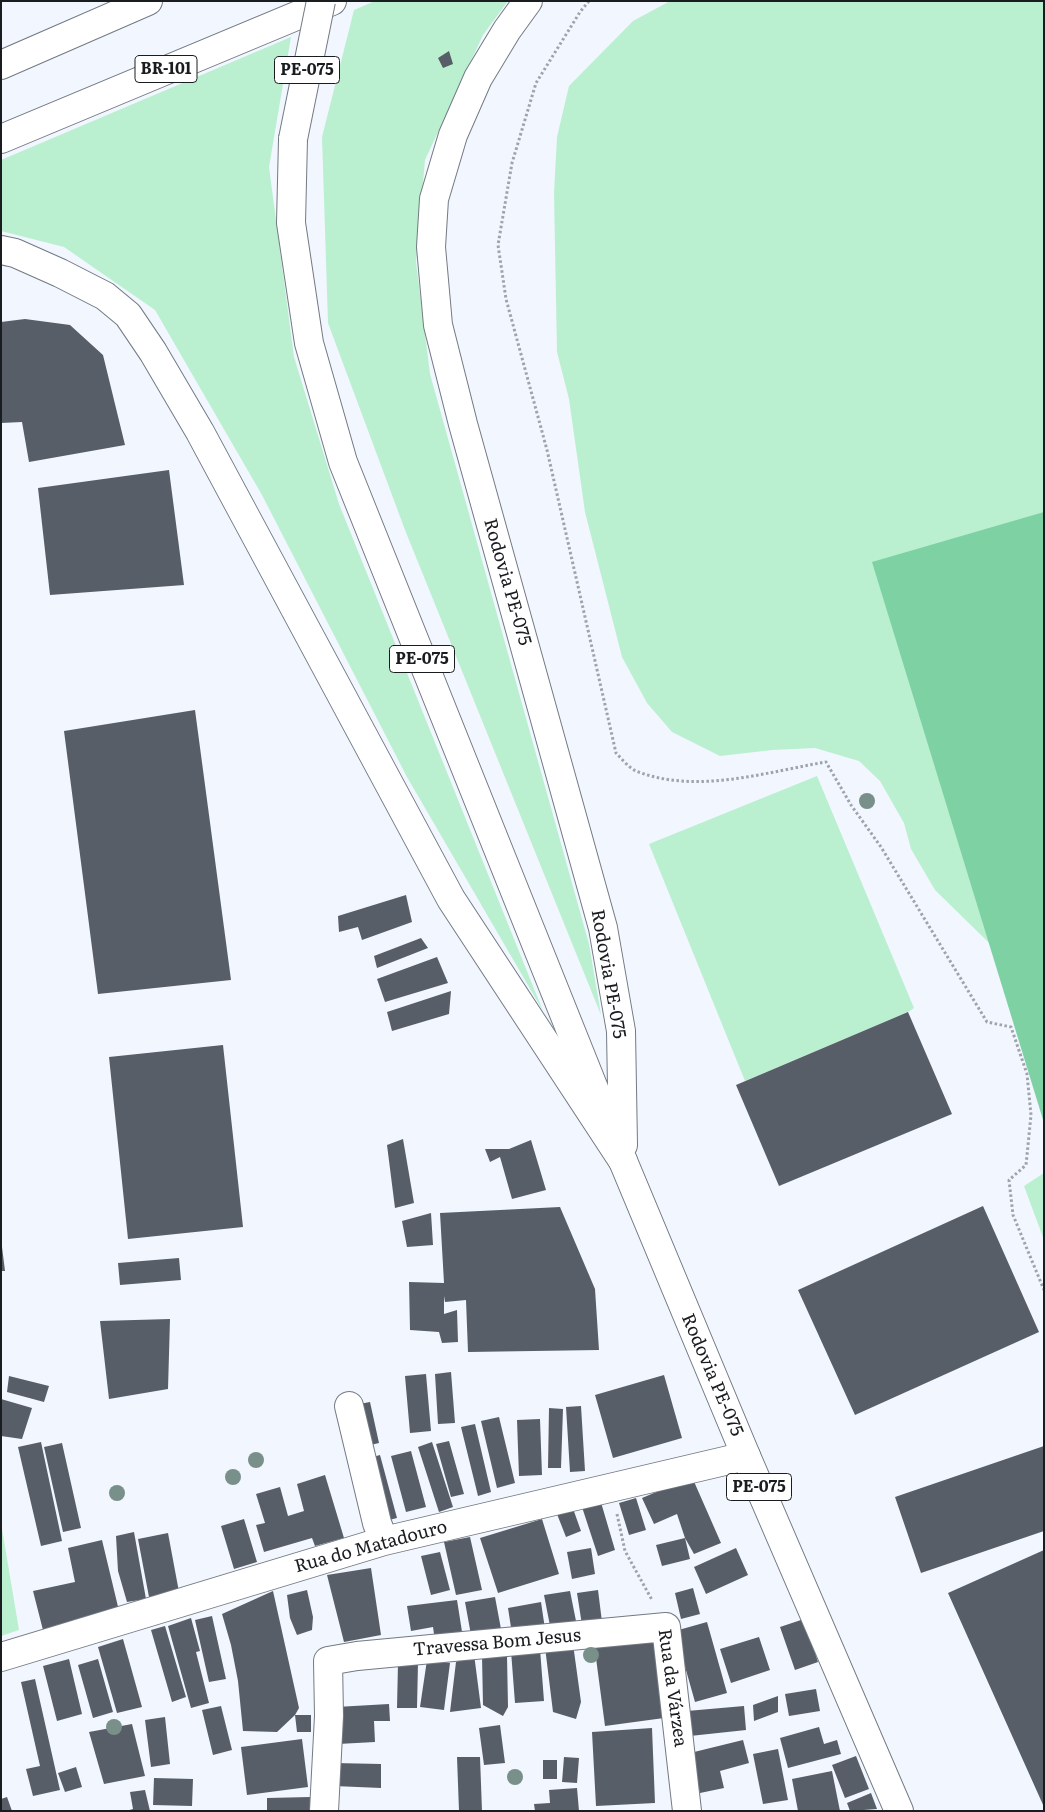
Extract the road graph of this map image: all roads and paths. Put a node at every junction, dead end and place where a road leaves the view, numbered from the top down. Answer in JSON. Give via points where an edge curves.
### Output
{"nodes":[{"id":1,"x":148,"y":1,"type":"edge"},
{"id":2,"x":321,"y":1,"type":"edge"},
{"id":3,"x":332,"y":1,"type":"edge"},
{"id":4,"x":528,"y":1,"type":"edge"},
{"id":5,"x":589,"y":1,"type":"edge"},
{"id":6,"x":1,"y":65,"type":"edge"},
{"id":7,"x":1,"y":139,"type":"edge"},
{"id":8,"x":1,"y":250,"type":"edge"},
{"id":9,"x":623,"y":1161,"type":"junction"},
{"id":10,"x":1044,"y":1290,"type":"edge"},
{"id":11,"x":349,"y":1406,"type":"dead end"},
{"id":12,"x":746,"y":1456,"type":"junction"},
{"id":13,"x":611,"y":1486,"type":"junction"},
{"id":14,"x":384,"y":1541,"type":"junction"},
{"id":15,"x":666,"y":1627,"type":"junction"},
{"id":16,"x":1,"y":1657,"type":"edge"},
{"id":17,"x":324,"y":1811,"type":"edge"},
{"id":18,"x":687,"y":1811,"type":"edge"},
{"id":19,"x":899,"y":1811,"type":"edge"}],
"edges":[{"from":1,"to":6,"type":"main road"},
{"from":2,"to":9,"type":"main road","number":"PE-075","bridge":true,"via":[[293,139],[292,223],[309,343],[343,462]]},
{"from":3,"to":7,"type":"main road","number":"BR-101"},
{"from":4,"to":9,"type":"main road","name":"Rodovia PE-075","number":"PE-075","via":[[478,78],[453,135],[434,199],[431,247],[438,325],[462,424],[603,928],[621,1031]]},
{"from":5,"to":10,"type":"path","via":[[536,83],[512,163],[498,245],[506,299],[547,450],[616,753],[634,770],[674,780],[720,781],[826,762],[987,1022],[1011,1027],[1027,1074],[1031,1116],[1026,1165],[1009,1180],[1013,1215]]},
{"from":8,"to":9,"type":"main road","via":[[60,273],[105,296],[128,315],[200,432],[451,899]]},
{"from":9,"to":12,"type":"main road","name":"Rodovia PE-075","number":"PE-075"},
{"from":11,"to":14,"type":"main road"},
{"from":12,"to":13,"type":"main road","name":"Rua do Matadouro"},
{"from":12,"to":19,"type":"main road","name":"Rodovia PE-075","number":"PE-075"},
{"from":13,"to":14,"type":"main road","name":"Rua do Matadouro"},
{"from":13,"to":15,"type":"path","name":"Rua da Várzea","via":[[625,1551]]},
{"from":14,"to":16,"type":"main road","name":"Rua do Matadouro"},
{"from":15,"to":17,"type":"main road","name":"Travessa Bom Jesus","via":[[328,1661]]},
{"from":15,"to":18,"type":"main road","name":"Rua da Várzea"}]}
